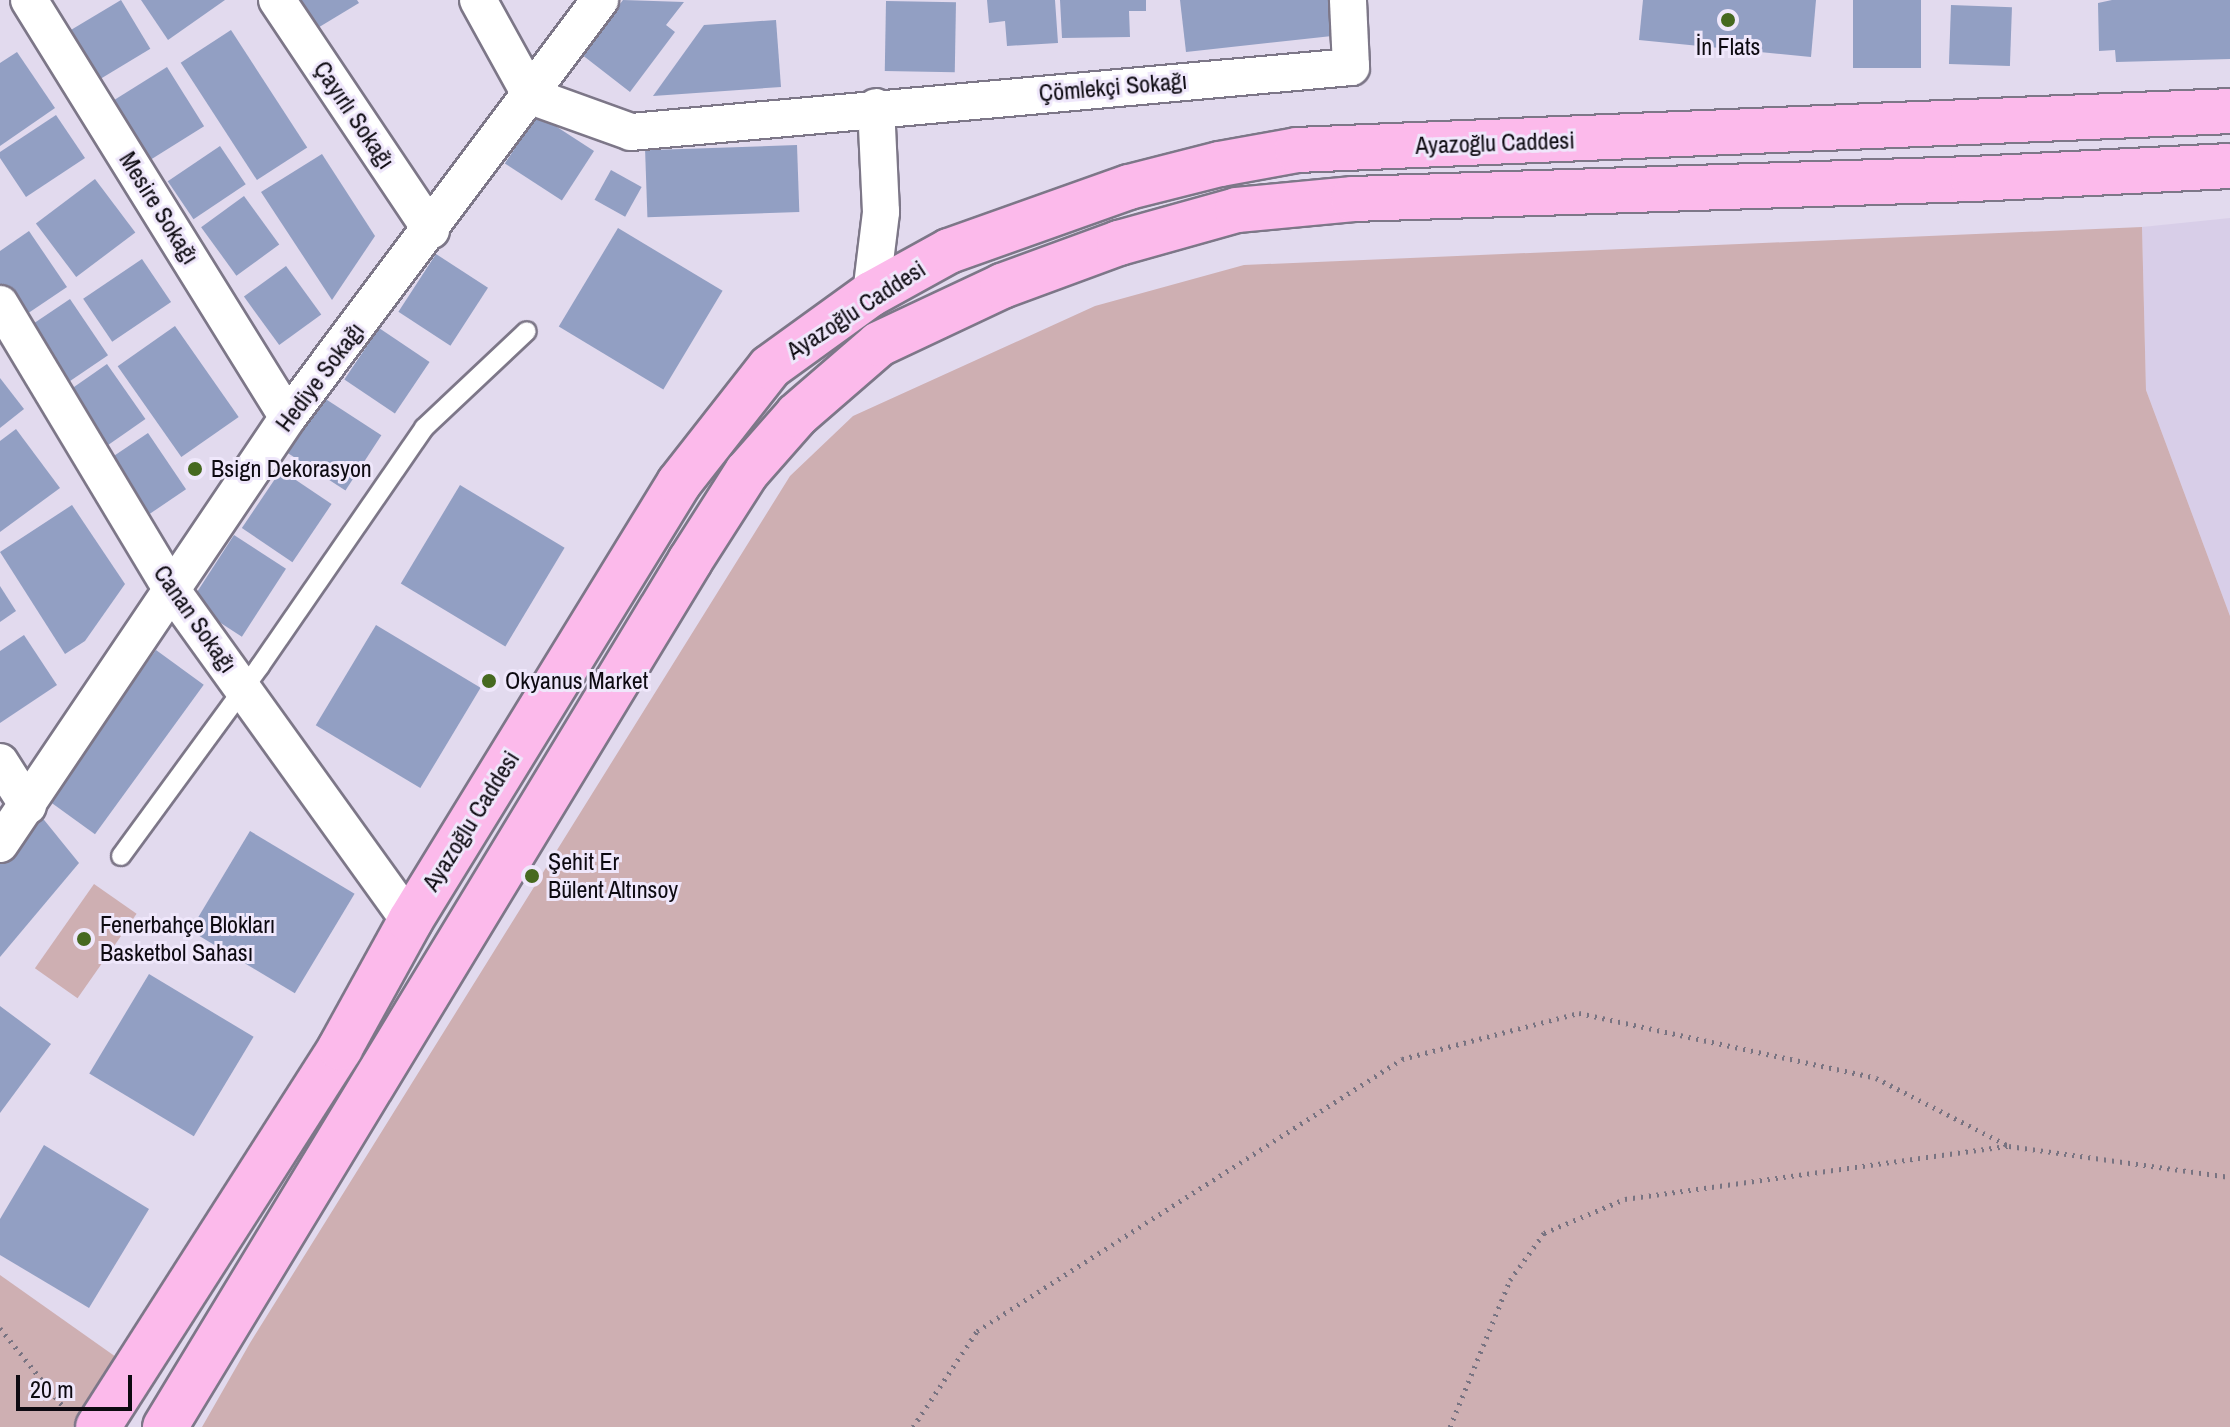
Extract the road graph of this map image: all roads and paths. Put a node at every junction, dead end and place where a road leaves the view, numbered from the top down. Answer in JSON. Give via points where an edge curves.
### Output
{"nodes":[{"id":1,"x":29,"y":0,"type":"edge"},
{"id":2,"x":277,"y":0,"type":"edge"},
{"id":3,"x":478,"y":0,"type":"edge"},
{"id":4,"x":600,"y":0,"type":"edge"},
{"id":5,"x":1348,"y":0,"type":"edge"},
{"id":6,"x":531,"y":96,"type":"junction"},
{"id":7,"x":876,"y":107,"type":"junction"},
{"id":8,"x":2230,"y":111,"type":"edge"},
{"id":9,"x":2230,"y":166,"type":"edge"},
{"id":10,"x":431,"y":230,"type":"junction"},
{"id":11,"x":871,"y":294,"type":"junction"},
{"id":12,"x":0,"y":304,"type":"edge"},
{"id":13,"x":527,"y":331,"type":"dead end"},
{"id":14,"x":288,"y":417,"type":"junction"},
{"id":15,"x":171,"y":589,"type":"junction"},
{"id":16,"x":242,"y":688,"type":"junction"},
{"id":17,"x":0,"y":762,"type":"edge"},
{"id":18,"x":28,"y":806,"type":"junction"},
{"id":19,"x":0,"y":844,"type":"edge"},
{"id":20,"x":121,"y":856,"type":"dead end"},
{"id":21,"x":410,"y":921,"type":"junction"},
{"id":22,"x":2009,"y":1146,"type":"junction"},
{"id":23,"x":2230,"y":1177,"type":"edge"},
{"id":24,"x":0,"y":1328,"type":"edge"},
{"id":25,"x":84,"y":1421,"type":"edge"},
{"id":26,"x":165,"y":1427,"type":"edge"},
{"id":27,"x":913,"y":1427,"type":"edge"},
{"id":28,"x":1450,"y":1427,"type":"edge"}],
"edges":[{"from":1,"to":14,"type":"street","name":"Mesire Sokağı"},
{"from":2,"to":10,"type":"street","name":"Çayırlı Sokağı"},
{"from":3,"to":6,"type":"street"},
{"from":4,"to":6,"type":"street","name":"Hediye Sokağı"},
{"from":5,"to":7,"type":"street","name":"Çömlekçi Sokağı","via":[[1351,67]]},
{"from":6,"to":7,"type":"street","name":"Çömlekçi Sokağı","via":[[631,132]]},
{"from":6,"to":10,"type":"street","name":"Hediye Sokağı"},
{"from":7,"to":11,"type":"street","via":[[881,212]]},
{"from":8,"to":11,"type":"main road","name":"Ayazoğlu Caddesi","via":[[1297,150],[1129,187],[949,251]]},
{"from":9,"to":26,"type":"main road","name":"Ayazoğlu Caddesi","via":[[1353,199],[1237,210],[1119,243],[1002,286],[879,344],[797,415],[747,472]]},
{"from":10,"to":14,"type":"street","name":"Hediye Sokağı"},
{"from":11,"to":21,"type":"main road","name":"Ayazoğlu Caddesi","via":[[770,367],[679,483]]},
{"from":12,"to":15,"type":"street","name":"Canan Sokağı"},
{"from":13,"to":16,"type":"lane","via":[[424,428]]},
{"from":14,"to":15,"type":"street","name":"Hediye Sokağı"},
{"from":15,"to":16,"type":"street","name":"Canan Sokağı"},
{"from":15,"to":18,"type":"street","name":"Hediye Sokağı"},
{"from":16,"to":20,"type":"lane"},
{"from":16,"to":21,"type":"street","name":"Canan Sokağı"},
{"from":17,"to":18,"type":"street"},
{"from":18,"to":19,"type":"street","name":"Hediye Sokağı"},
{"from":21,"to":25,"type":"main road","name":"Ayazoğlu Caddesi","via":[[340,1048]]},
{"from":22,"to":23,"type":"path"},
{"from":22,"to":27,"type":"path","via":[[1876,1078],[1579,1013],[1402,1059],[977,1331]]},
{"from":22,"to":28,"type":"path","via":[[1625,1199],[1544,1233],[1510,1280]]},
{"from":24,"to":25,"type":"path"}]}
